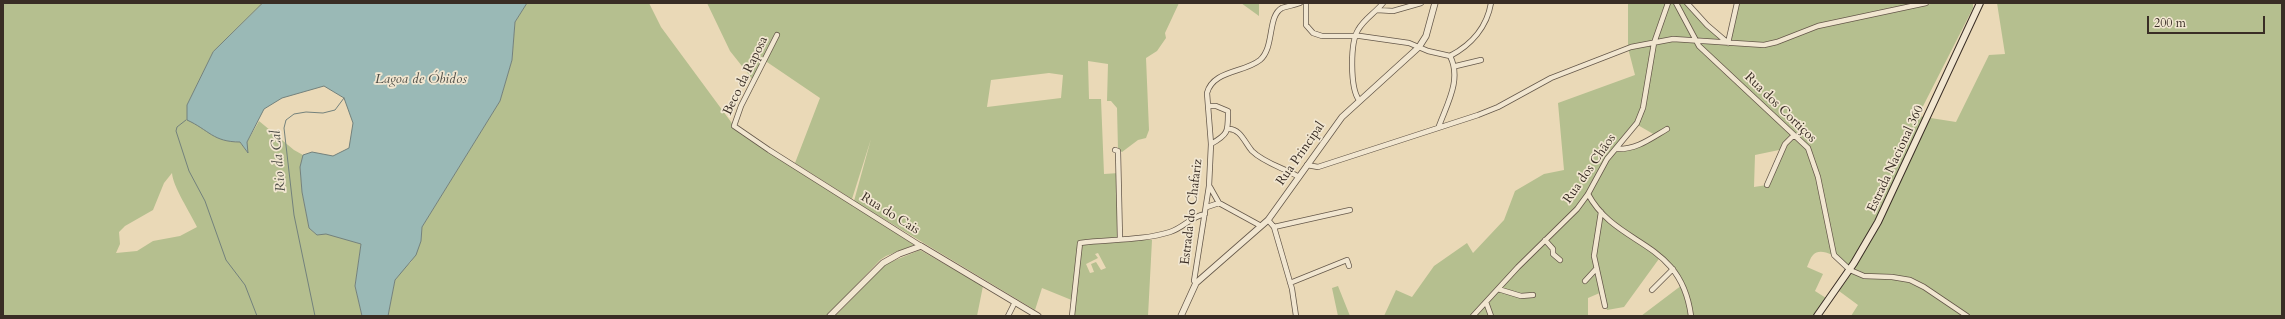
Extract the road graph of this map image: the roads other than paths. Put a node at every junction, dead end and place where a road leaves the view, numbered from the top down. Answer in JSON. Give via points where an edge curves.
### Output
{"nodes":[{"id":1,"x":1300,"y":3,"type":"edge"},
{"id":2,"x":1306,"y":3,"type":"edge"},
{"id":3,"x":1383,"y":3,"type":"edge"},
{"id":4,"x":1421,"y":3,"type":"edge"},
{"id":5,"x":1433,"y":3,"type":"edge"},
{"id":6,"x":1491,"y":3,"type":"edge"},
{"id":7,"x":1668,"y":3,"type":"edge"},
{"id":8,"x":1676,"y":3,"type":"edge"},
{"id":9,"x":1687,"y":3,"type":"edge"},
{"id":10,"x":1737,"y":3,"type":"edge"},
{"id":11,"x":1926,"y":3,"type":"edge"},
{"id":12,"x":1980,"y":3,"type":"edge"},
{"id":13,"x":1377,"y":10,"type":"junction"},
{"id":14,"x":778,"y":36,"type":"dead end"},
{"id":15,"x":1355,"y":36,"type":"junction"},
{"id":16,"x":1695,"y":41,"type":"junction"},
{"id":17,"x":1654,"y":43,"type":"junction"},
{"id":18,"x":1728,"y":43,"type":"junction"},
{"id":19,"x":1419,"y":47,"type":"junction"},
{"id":20,"x":1450,"y":56,"type":"junction"},
{"id":21,"x":1482,"y":60,"type":"dead end"},
{"id":22,"x":1456,"y":66,"type":"junction"},
{"id":23,"x":1359,"y":100,"type":"junction"},
{"id":24,"x":1209,"y":106,"type":"junction"},
{"id":25,"x":734,"y":126,"type":"joint"},
{"id":26,"x":1439,"y":126,"type":"junction"},
{"id":27,"x":1228,"y":129,"type":"junction"},
{"id":28,"x":1667,"y":129,"type":"dead end"},
{"id":29,"x":1794,"y":135,"type":"junction"},
{"id":30,"x":1211,"y":144,"type":"junction"},
{"id":31,"x":1616,"y":149,"type":"junction"},
{"id":32,"x":1115,"y":150,"type":"dead end"},
{"id":33,"x":1307,"y":165,"type":"junction"},
{"id":34,"x":1299,"y":177,"type":"junction"},
{"id":35,"x":1767,"y":185,"type":"dead end"},
{"id":36,"x":1209,"y":186,"type":"junction"},
{"id":37,"x":1588,"y":194,"type":"junction"},
{"id":38,"x":1219,"y":203,"type":"junction"},
{"id":39,"x":1207,"y":206,"type":"junction"},
{"id":40,"x":1350,"y":210,"type":"dead end"},
{"id":41,"x":1601,"y":212,"type":"junction"},
{"id":42,"x":1205,"y":214,"type":"junction"},
{"id":43,"x":1268,"y":220,"type":"junction"},
{"id":44,"x":1261,"y":226,"type":"junction"},
{"id":45,"x":1274,"y":227,"type":"junction"},
{"id":46,"x":1120,"y":239,"type":"junction"},
{"id":47,"x":1545,"y":240,"type":"junction"},
{"id":48,"x":922,"y":246,"type":"junction"},
{"id":49,"x":1560,"y":260,"type":"dead end"},
{"id":50,"x":1350,"y":266,"type":"dead end"},
{"id":51,"x":1596,"y":269,"type":"junction"},
{"id":52,"x":1673,"y":269,"type":"junction"},
{"id":53,"x":1850,"y":270,"type":"junction"},
{"id":54,"x":1585,"y":281,"type":"dead end"},
{"id":55,"x":1196,"y":283,"type":"junction"},
{"id":56,"x":1290,"y":283,"type":"junction"},
{"id":57,"x":1498,"y":289,"type":"junction"},
{"id":58,"x":1652,"y":290,"type":"dead end"},
{"id":59,"x":1533,"y":295,"type":"dead end"},
{"id":60,"x":1015,"y":302,"type":"junction"},
{"id":61,"x":1486,"y":302,"type":"junction"},
{"id":62,"x":1605,"y":306,"type":"dead end"},
{"id":63,"x":830,"y":316,"type":"edge"},
{"id":64,"x":1008,"y":316,"type":"edge"},
{"id":65,"x":1038,"y":316,"type":"edge"},
{"id":66,"x":1072,"y":316,"type":"edge"},
{"id":67,"x":1181,"y":316,"type":"edge"},
{"id":68,"x":1296,"y":316,"type":"edge"},
{"id":69,"x":1473,"y":316,"type":"edge"},
{"id":70,"x":1491,"y":316,"type":"edge"},
{"id":71,"x":1691,"y":316,"type":"edge"},
{"id":72,"x":1817,"y":316,"type":"edge"},
{"id":73,"x":1967,"y":316,"type":"edge"}],
"edges":[{"from":1,"to":24,"type":"street","name":"Estrada do Chafariz","via":[[1282,8],[1274,16],[1271,38],[1261,59],[1221,77],[1209,87]]},
{"from":2,"to":15,"type":"street","via":[[1306,25],[1313,32],[1322,36]]},
{"from":3,"to":13,"type":"street"},
{"from":4,"to":13,"type":"street","via":[[1393,11]]},
{"from":5,"to":19,"type":"street","name":"Rua Principal","via":[[1426,36]]},
{"from":6,"to":20,"type":"street","via":[[1490,14],[1483,27],[1466,48]]},
{"from":7,"to":17,"type":"street","name":"Rua dos Chãos"},
{"from":8,"to":16,"type":"street","name":"Rua dos Cortiços"},
{"from":9,"to":18,"type":"street"},
{"from":10,"to":18,"type":"street"},
{"from":11,"to":18,"type":"street","via":[[1818,26],[1771,44]]},
{"from":12,"to":53,"type":"main road","name":"Estrada Nacional 360","via":[[1878,222]]},
{"from":13,"to":15,"type":"street","via":[[1366,18]]},
{"from":14,"to":25,"type":"street","name":"Beco da Raposa","via":[[740,106]]},
{"from":15,"to":19,"type":"street","via":[[1409,43]]},
{"from":15,"to":23,"type":"street","via":[[1354,89]]},
{"from":16,"to":17,"type":"street","via":[[1673,39]]},
{"from":16,"to":18,"type":"street"},
{"from":16,"to":29,"type":"street","name":"Rua dos Cortiços"},
{"from":17,"to":26,"type":"street","via":[[1628,48],[1551,78],[1498,107]]},
{"from":17,"to":31,"type":"street","name":"Rua dos Chãos","via":[[1643,108],[1637,123]]},
{"from":19,"to":20,"type":"street"},
{"from":19,"to":23,"type":"street","name":"Rua Principal"},
{"from":20,"to":22,"type":"street"},
{"from":21,"to":22,"type":"street"},
{"from":22,"to":26,"type":"street","via":[[1456,80]]},
{"from":23,"to":33,"type":"street","name":"Rua Principal","via":[[1338,121]]},
{"from":24,"to":27,"type":"street","via":[[1228,111]]},
{"from":24,"to":30,"type":"street","name":"Estrada do Chafariz"},
{"from":25,"to":48,"type":"street","name":"Rua do Cais"},
{"from":26,"to":33,"type":"street","via":[[1318,167]]},
{"from":27,"to":30,"type":"street","via":[[1224,136]]},
{"from":27,"to":34,"type":"street","via":[[1237,132],[1253,152]]},
{"from":28,"to":31,"type":"street","via":[[1644,143],[1628,149]]},
{"from":29,"to":35,"type":"street","via":[[1785,144]]},
{"from":29,"to":53,"type":"street","name":"Rua dos Cortiços","via":[[1808,148],[1818,177],[1834,255]]},
{"from":30,"to":36,"type":"street","name":"Estrada do Chafariz"},
{"from":31,"to":37,"type":"street","name":"Rua dos Chãos","via":[[1607,159]]},
{"from":32,"to":46,"type":"street","via":[[1118,151]]},
{"from":33,"to":34,"type":"street","name":"Rua Principal"},
{"from":34,"to":43,"type":"street","name":"Rua Principal"},
{"from":36,"to":38,"type":"street"},
{"from":36,"to":39,"type":"street","name":"Estrada do Chafariz"},
{"from":37,"to":41,"type":"street"},
{"from":37,"to":47,"type":"street","name":"Rua dos Chãos","via":[[1577,209]]},
{"from":38,"to":39,"type":"street"},
{"from":38,"to":44,"type":"street"},
{"from":39,"to":42,"type":"street","name":"Estrada do Chafariz"},
{"from":40,"to":45,"type":"street"},
{"from":41,"to":51,"type":"street","via":[[1594,256]]},
{"from":41,"to":52,"type":"street","via":[[1610,222],[1653,250]]},
{"from":42,"to":46,"type":"street","via":[[1170,232]]},
{"from":42,"to":55,"type":"street","name":"Estrada do Chafariz","via":[[1194,281]]},
{"from":43,"to":44,"type":"street","name":"Rua Principal"},
{"from":43,"to":45,"type":"street"},
{"from":44,"to":55,"type":"street","name":"Rua Principal"},
{"from":45,"to":56,"type":"street"},
{"from":46,"to":66,"type":"street","via":[[1080,244]]},
{"from":47,"to":49,"type":"street"},
{"from":47,"to":57,"type":"street","name":"Rua dos Chãos"},
{"from":48,"to":60,"type":"street","name":"Rua do Cais"},
{"from":48,"to":63,"type":"street","via":[[883,263]]},
{"from":50,"to":56,"type":"street","via":[[1347,260]]},
{"from":51,"to":54,"type":"street"},
{"from":51,"to":62,"type":"street"},
{"from":52,"to":58,"type":"street"},
{"from":52,"to":71,"type":"street","via":[[1687,298]]},
{"from":53,"to":72,"type":"main road","name":"Estrada Nacional 360"},
{"from":53,"to":73,"type":"street","via":[[1864,276],[1910,280],[1924,286]]},
{"from":55,"to":67,"type":"street","name":"Rua Principal"},
{"from":56,"to":68,"type":"street"},
{"from":57,"to":59,"type":"street","via":[[1521,296]]},
{"from":57,"to":61,"type":"street","name":"Rua dos Chãos"},
{"from":60,"to":64,"type":"street"},
{"from":60,"to":65,"type":"street","name":"Rua do Cais"},
{"from":61,"to":69,"type":"street","name":"Rua dos Chãos"},
{"from":61,"to":70,"type":"street"}]}
